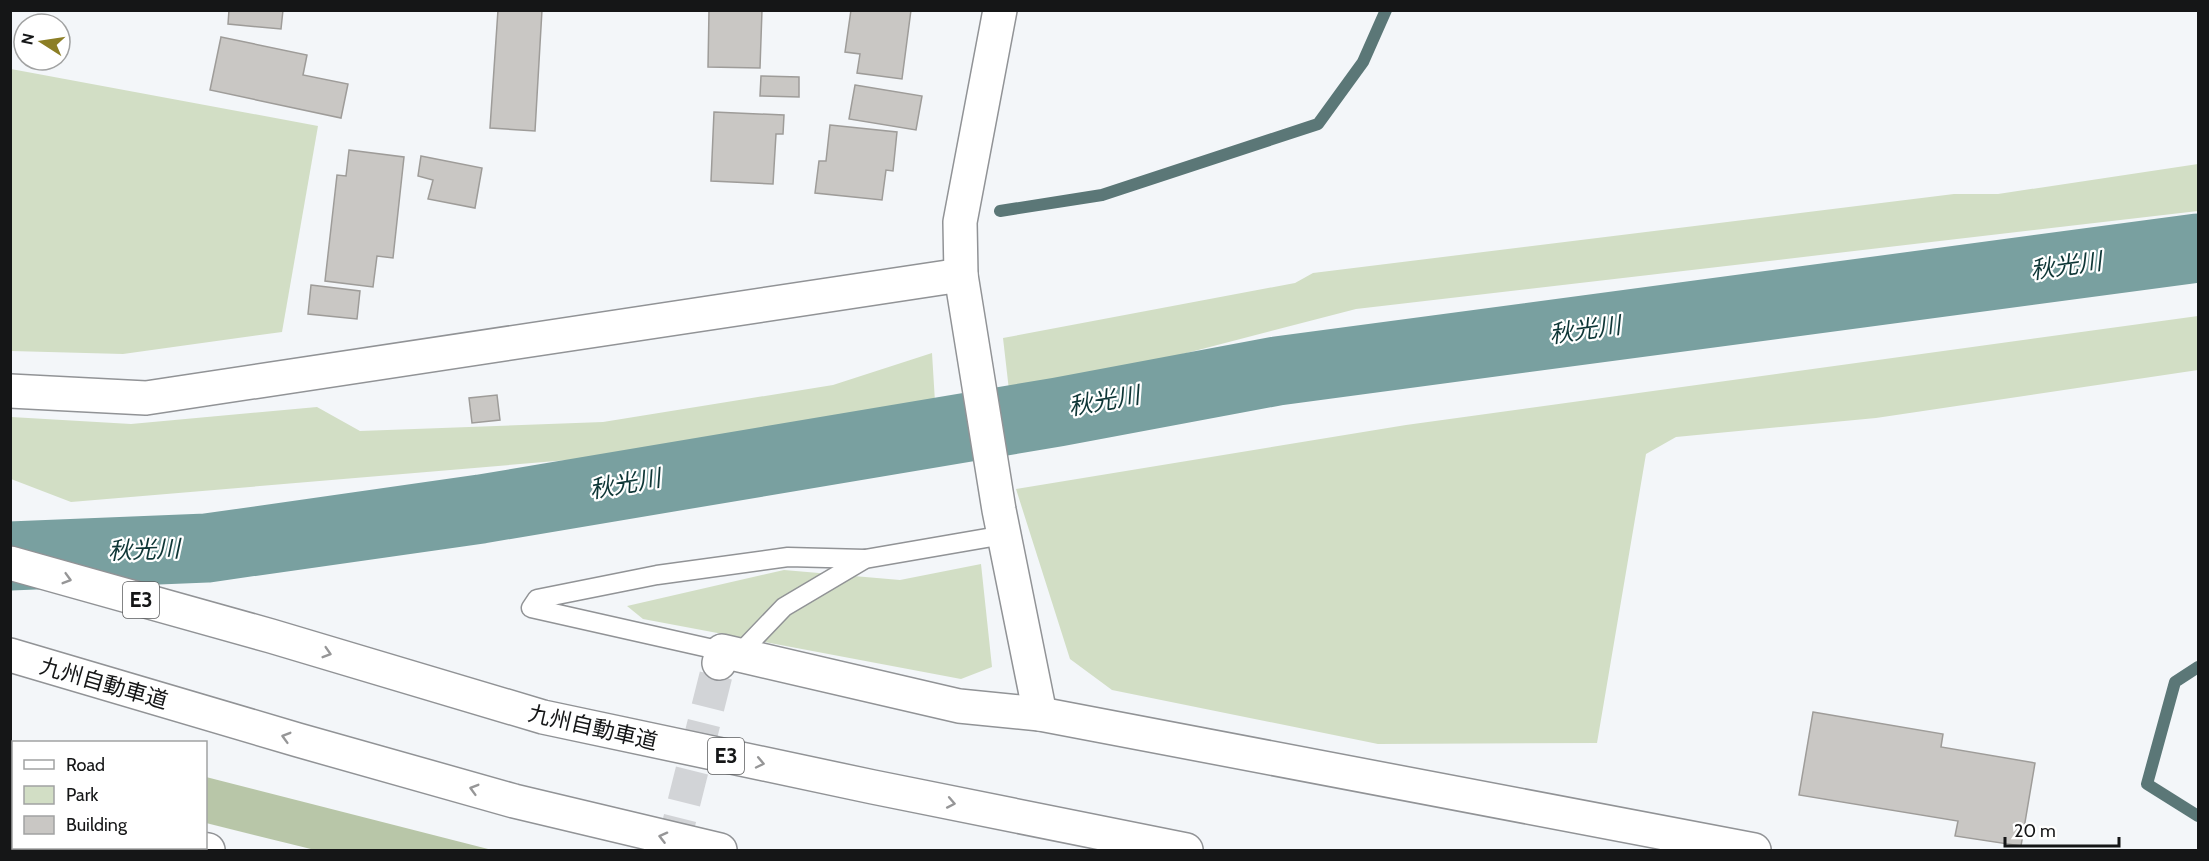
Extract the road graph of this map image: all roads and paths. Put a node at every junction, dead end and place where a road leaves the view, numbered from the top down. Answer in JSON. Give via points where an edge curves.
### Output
{"nodes":[{"id":1,"x":1000,"y":10,"type":"edge"},
{"id":2,"x":961,"y":275,"type":"junction"},
{"id":3,"x":10,"y":391,"type":"edge"},
{"id":4,"x":1002,"y":523,"type":"junction"},
{"id":5,"x":865,"y":559,"type":"junction"},
{"id":6,"x":10,"y":563,"type":"edge"},
{"id":7,"x":726,"y":656,"type":"junction"},
{"id":8,"x":21,"y":659,"type":"edge"},
{"id":9,"x":1040,"y":714,"type":"junction"},
{"id":10,"x":720,"y":850,"type":"edge"},
{"id":11,"x":1186,"y":850,"type":"edge"},
{"id":12,"x":1754,"y":850,"type":"edge"}],
"edges":[{"from":1,"to":2,"type":"main road","via":[[960,222]]},
{"from":2,"to":3,"type":"main road","via":[[146,398]]},
{"from":2,"to":4,"type":"main road"},
{"from":4,"to":5,"type":"lane"},
{"from":4,"to":9,"type":"main road"},
{"from":5,"to":7,"type":"lane","via":[[784,607]]},
{"from":5,"to":7,"type":"lane","via":[[788,557],[668,574],[537,599],[531,608]]},
{"from":6,"to":11,"type":"main road","name":"九州自動車道","number":"E3","one_way":true,"via":[[543,717]]},
{"from":7,"to":9,"type":"main road","via":[[960,706]]},
{"from":10,"to":8,"type":"main road","name":"九州自動車道","one_way":true,"via":[[514,801]]},
{"from":9,"to":12,"type":"main road"}]}
